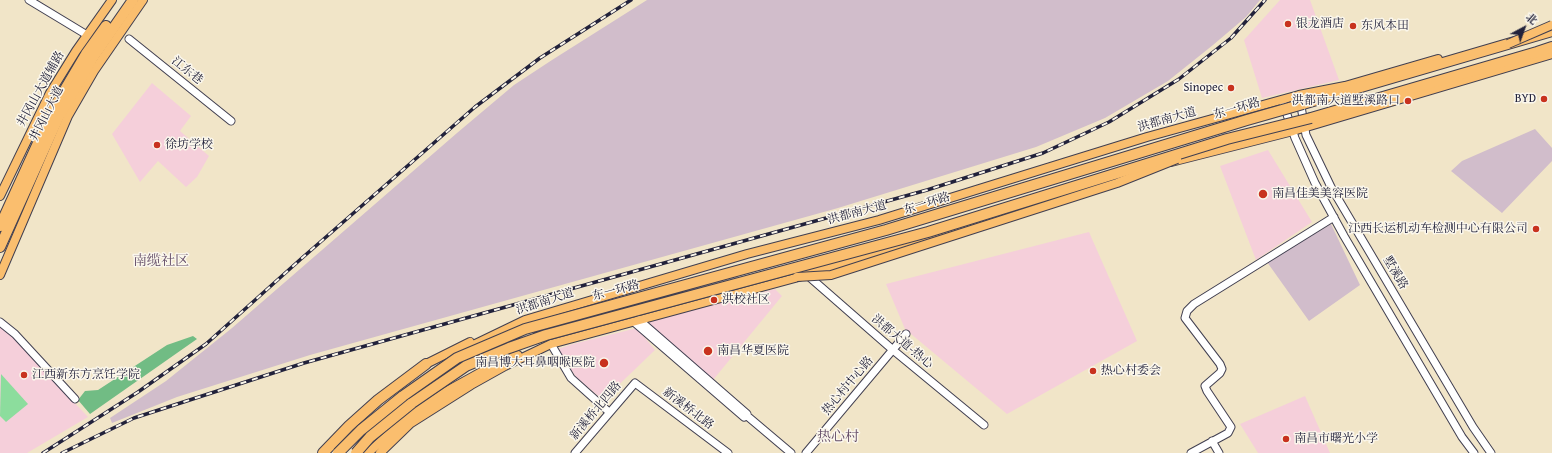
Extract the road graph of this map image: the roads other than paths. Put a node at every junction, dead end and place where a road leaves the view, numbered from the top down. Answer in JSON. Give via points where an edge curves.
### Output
{"nodes":[{"id":1,"x":29,"y":0,"type":"edge"},
{"id":2,"x":112,"y":0,"type":"edge"},
{"id":3,"x":125,"y":0,"type":"edge"},
{"id":4,"x":133,"y":0,"type":"edge"},
{"id":5,"x":143,"y":0,"type":"edge"},
{"id":6,"x":1552,"y":26,"type":"edge"},
{"id":7,"x":1552,"y":31,"type":"edge"},
{"id":8,"x":87,"y":35,"type":"junction"},
{"id":9,"x":129,"y":39,"type":"dead end"},
{"id":10,"x":1508,"y":44,"type":"junction"},
{"id":11,"x":1552,"y":48,"type":"edge"},
{"id":12,"x":1552,"y":54,"type":"edge"},
{"id":13,"x":1299,"y":95,"type":"junction"},
{"id":14,"x":1282,"y":100,"type":"junction"},
{"id":15,"x":231,"y":121,"type":"dead end"},
{"id":16,"x":1305,"y":127,"type":"junction"},
{"id":17,"x":1294,"y":131,"type":"junction"},
{"id":18,"x":1227,"y":139,"type":"junction"},
{"id":19,"x":0,"y":196,"type":"edge"},
{"id":20,"x":1334,"y":217,"type":"junction"},
{"id":21,"x":0,"y":226,"type":"edge"},
{"id":22,"x":0,"y":247,"type":"edge"},
{"id":23,"x":806,"y":274,"type":"junction"},
{"id":24,"x":0,"y":275,"type":"edge"},
{"id":25,"x":797,"y":277,"type":"junction"},
{"id":26,"x":525,"y":320,"type":"junction"},
{"id":27,"x":636,"y":321,"type":"junction"},
{"id":28,"x":0,"y":322,"type":"edge"},
{"id":29,"x":906,"y":334,"type":"dead end"},
{"id":30,"x":547,"y":345,"type":"junction"},
{"id":31,"x":893,"y":350,"type":"junction"},
{"id":32,"x":426,"y":364,"type":"joint"},
{"id":33,"x":635,"y":383,"type":"joint"},
{"id":34,"x":75,"y":399,"type":"dead end"},
{"id":35,"x":609,"y":412,"type":"junction"},
{"id":36,"x":984,"y":425,"type":"dead end"},
{"id":37,"x":1212,"y":441,"type":"junction"},
{"id":38,"x":323,"y":453,"type":"edge"},
{"id":39,"x":338,"y":453,"type":"edge"},
{"id":40,"x":343,"y":453,"type":"edge"},
{"id":41,"x":356,"y":453,"type":"edge"},
{"id":42,"x":368,"y":453,"type":"edge"},
{"id":43,"x":380,"y":453,"type":"edge"},
{"id":44,"x":575,"y":453,"type":"edge"},
{"id":45,"x":728,"y":453,"type":"edge"},
{"id":46,"x":791,"y":453,"type":"edge"},
{"id":47,"x":806,"y":453,"type":"edge"},
{"id":48,"x":1191,"y":453,"type":"edge"},
{"id":49,"x":1219,"y":453,"type":"edge"},
{"id":50,"x":1474,"y":453,"type":"edge"},
{"id":51,"x":1491,"y":453,"type":"edge"}],
"edges":[{"from":1,"to":8,"type":"street"},
{"from":2,"to":8,"type":"main road","name":"井冈山大道辅路"},
{"from":3,"to":21,"type":"highway","name":"井冈山大道","via":[[86,54],[54,108]]},
{"from":4,"to":22,"type":"highway","name":"井冈山大道","via":[[92,59],[59,116]]},
{"from":5,"to":24,"type":"main road","via":[[94,71],[68,116]]},
{"from":6,"to":10,"type":"main road","bridge":true},
{"from":6,"to":13,"type":"main road","name":"洪都南大道","via":[[1345,86]]},
{"from":7,"to":10,"type":"highway","name":"东一环路","bridge":true},
{"from":8,"to":19,"type":"main road","name":"井冈山大道辅路","via":[[50,93]]},
{"from":9,"to":15,"type":"street","name":"江东巷"},
{"from":10,"to":39,"type":"highway","name":"东一环路","bridge":true,"via":[[886,230],[525,329],[457,358],[403,396],[361,430]]},
{"from":11,"to":18,"type":"highway","name":"东一环路","bridge":true,"via":[[1311,118]]},
{"from":12,"to":16,"type":"main road"},
{"from":13,"to":14,"type":"main road","name":"洪都南大道"},
{"from":13,"to":16,"type":"street","name":"墅溪路"},
{"from":14,"to":17,"type":"street","name":"墅溪路"},
{"from":14,"to":26,"type":"main road","name":"洪都南大道","via":[[1147,137],[880,220],[747,254]]},
{"from":16,"to":17,"type":"main road"},
{"from":16,"to":51,"type":"street","name":"墅溪路","via":[[1306,135],[1331,187],[1473,427]]},
{"from":17,"to":20,"type":"street","name":"墅溪路","via":[[1315,183]]},
{"from":17,"to":23,"type":"main road","via":[[1137,171]]},
{"from":18,"to":25,"type":"main road","bridge":true,"via":[[1117,183],[831,276]]},
{"from":18,"to":41,"type":"highway","name":"东一环路","bridge":true,"via":[[928,232],[546,335],[509,348],[466,366],[418,399],[370,437]]},
{"from":20,"to":37,"type":"street","via":[[1194,304],[1187,311],[1185,318],[1222,369],[1205,386],[1231,427],[1228,433]]},
{"from":20,"to":50,"type":"street","name":"墅溪路","via":[[1462,437]]},
{"from":23,"to":25,"type":"main road"},
{"from":23,"to":31,"type":"street","name":"洪都大道-热心"},
{"from":25,"to":27,"type":"main road"},
{"from":26,"to":32,"type":"main road","via":[[461,346]]},
{"from":26,"to":40,"type":"main road","name":"洪都南大道","via":[[469,347],[396,398]]},
{"from":27,"to":30,"type":"main road"},
{"from":27,"to":46,"type":"street","via":[[744,417],[746,416]]},
{"from":28,"to":34,"type":"street","via":[[15,334]]},
{"from":29,"to":31,"type":"street","name":"热心村中心路"},
{"from":30,"to":35,"type":"street","via":[[571,378]]},
{"from":30,"to":42,"type":"main road","via":[[501,361],[445,392],[408,417]]},
{"from":30,"to":43,"type":"main road","via":[[471,385],[411,423]]},
{"from":31,"to":36,"type":"street","name":"洪都大道-热心"},
{"from":31,"to":47,"type":"street","name":"热心村中心路"},
{"from":32,"to":38,"type":"highway","via":[[378,400]]},
{"from":33,"to":35,"type":"street","name":"新溪桥北四路"},
{"from":33,"to":45,"type":"street","name":"新溪桥北路"},
{"from":35,"to":44,"type":"street","name":"新溪桥北四路"},
{"from":37,"to":48,"type":"street"},
{"from":37,"to":49,"type":"street"}]}
